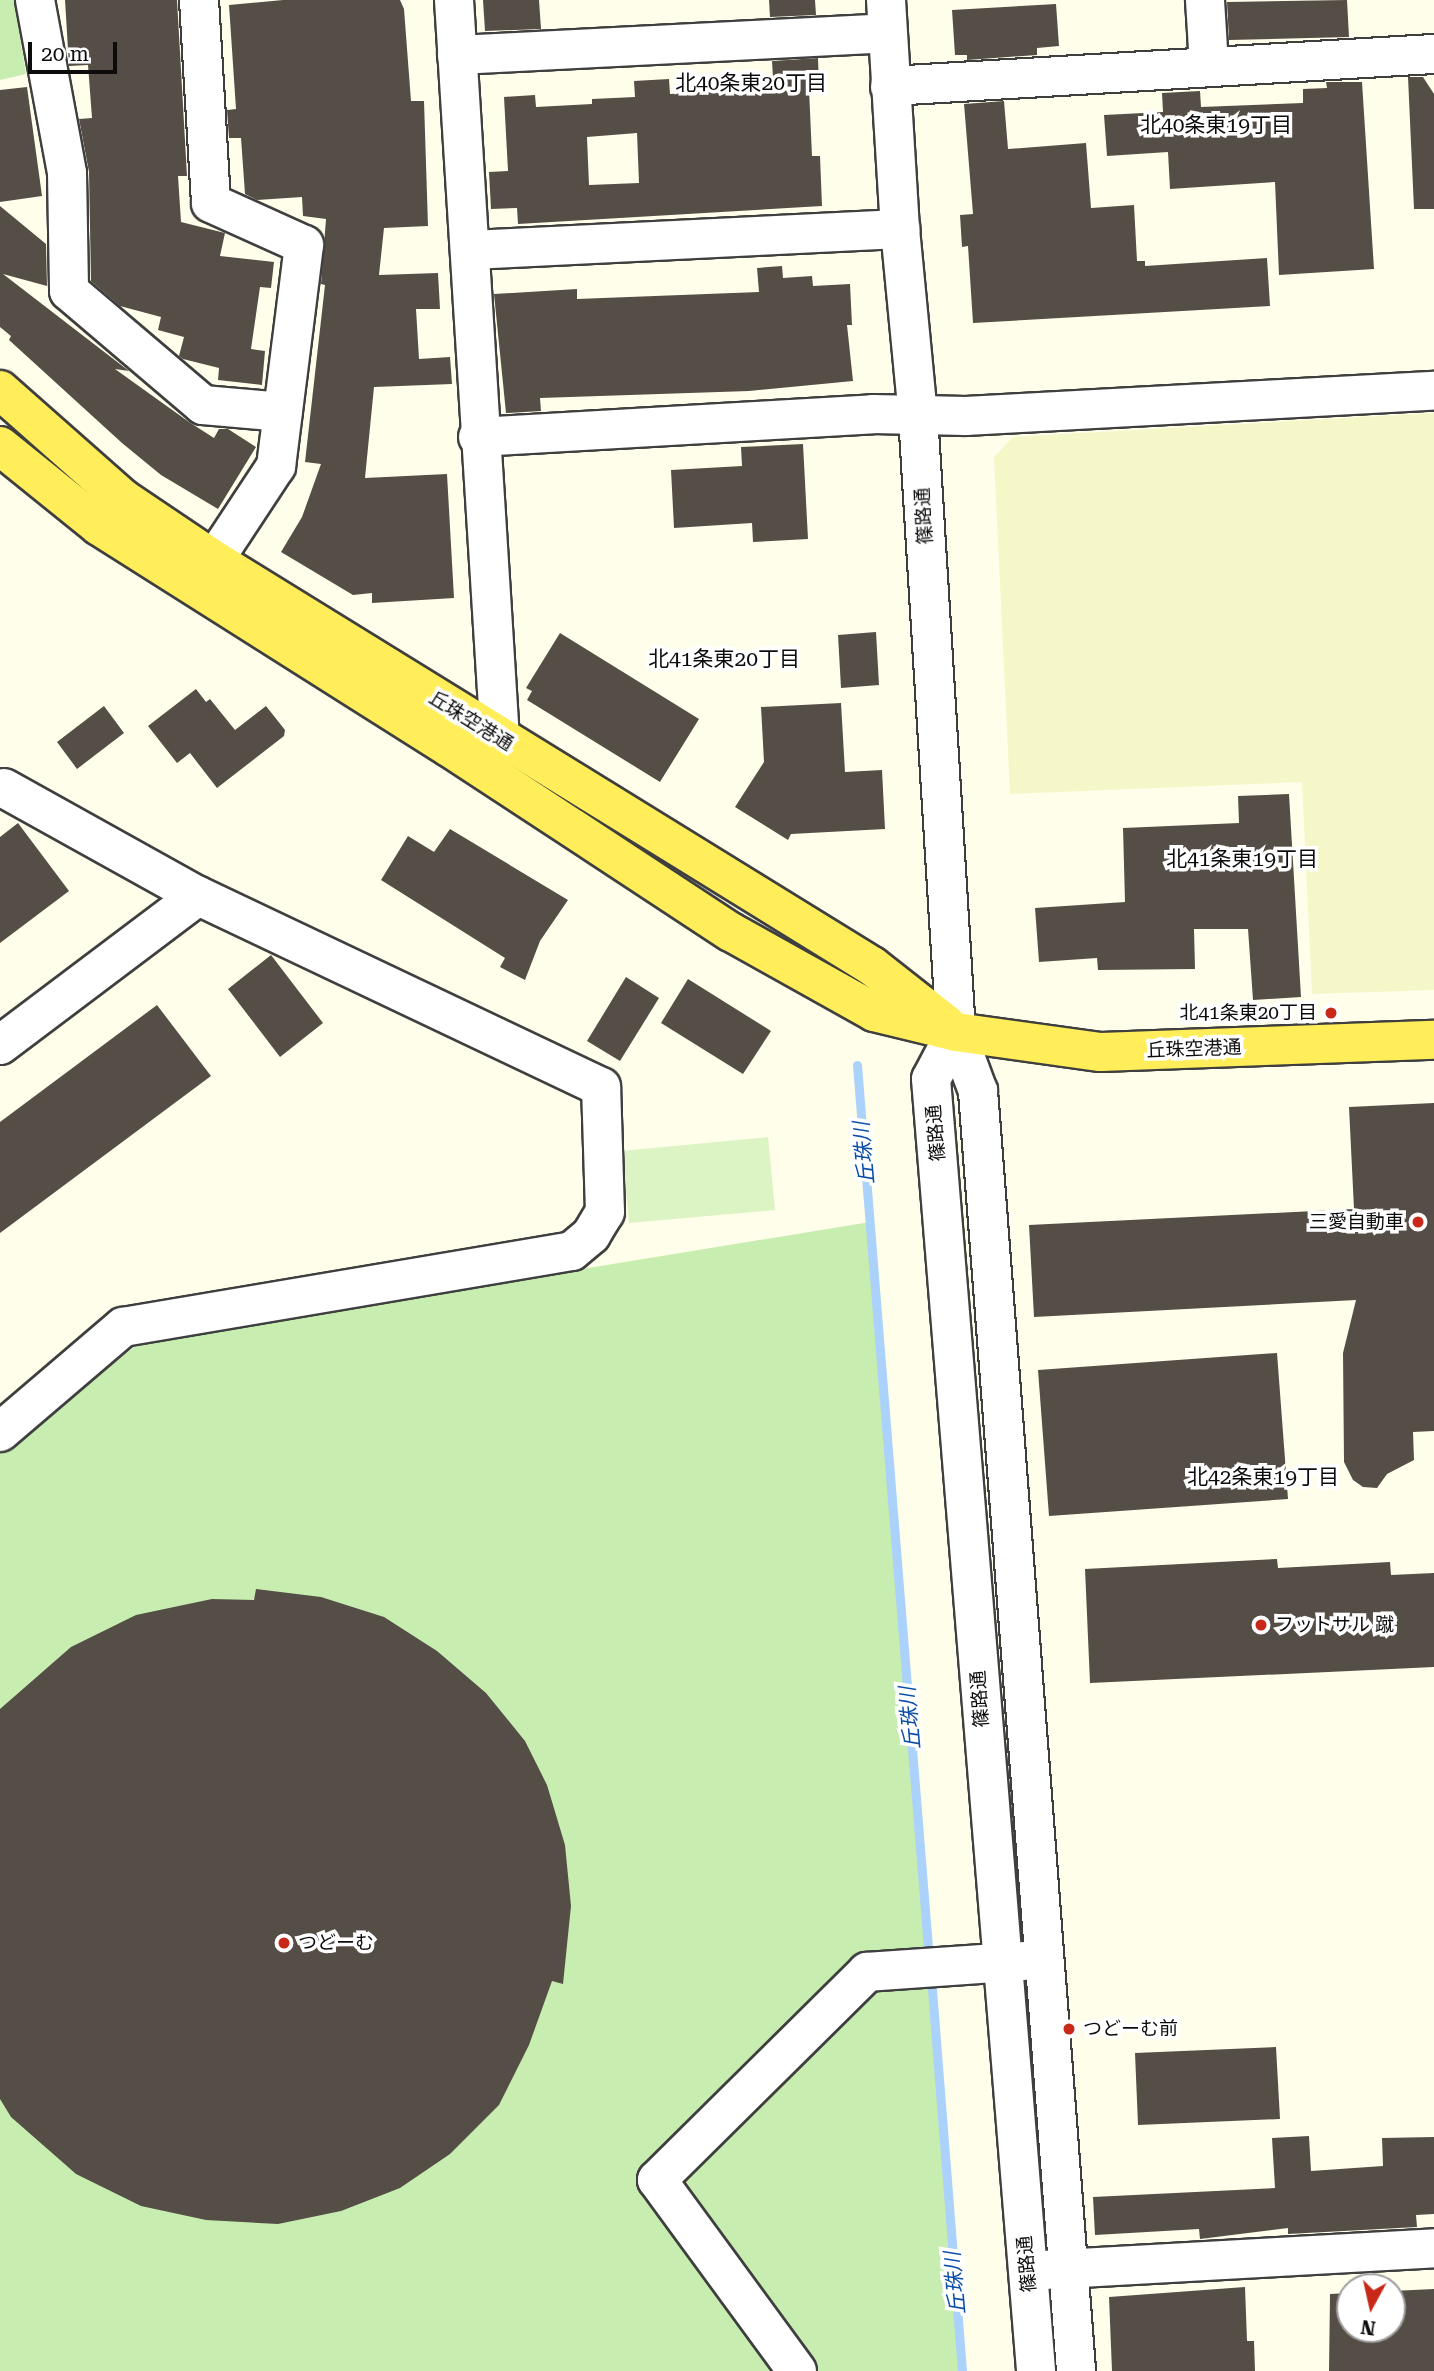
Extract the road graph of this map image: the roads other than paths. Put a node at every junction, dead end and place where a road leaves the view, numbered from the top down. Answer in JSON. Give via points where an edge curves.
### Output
{"nodes":[{"id":1,"x":34,"y":0,"type":"edge"},
{"id":2,"x":199,"y":0,"type":"edge"},
{"id":3,"x":454,"y":0,"type":"edge"},
{"id":4,"x":1205,"y":0,"type":"edge"},
{"id":5,"x":887,"y":17,"type":"edge"},
{"id":6,"x":1434,"y":54,"type":"edge"},
{"id":7,"x":457,"y":55,"type":"junction"},
{"id":8,"x":1209,"y":65,"type":"junction"},
{"id":9,"x":890,"y":86,"type":"junction"},
{"id":10,"x":900,"y":229,"type":"junction"},
{"id":11,"x":470,"y":250,"type":"junction"},
{"id":12,"x":0,"y":390,"type":"edge"},
{"id":13,"x":1434,"y":391,"type":"edge"},
{"id":14,"x":283,"y":412,"type":"junction"},
{"id":15,"x":918,"y":415,"type":"junction"},
{"id":16,"x":478,"y":437,"type":"junction"},
{"id":17,"x":0,"y":446,"type":"edge"},
{"id":18,"x":214,"y":560,"type":"junction"},
{"id":19,"x":489,"y":753,"type":"junction"},
{"id":20,"x":1,"y":787,"type":"edge"},
{"id":21,"x":198,"y":896,"type":"junction"},
{"id":22,"x":956,"y":1032,"type":"junction"},
{"id":23,"x":1434,"y":1040,"type":"edge"},
{"id":24,"x":0,"y":1045,"type":"edge"},
{"id":25,"x":0,"y":1432,"type":"edge"},
{"id":26,"x":1044,"y":1960,"type":"junction"},
{"id":27,"x":985,"y":1964,"type":"junction"},
{"id":28,"x":1434,"y":2248,"type":"edge"},
{"id":29,"x":1068,"y":2267,"type":"junction"},
{"id":30,"x":1028,"y":2272,"type":"junction"},
{"id":31,"x":797,"y":2371,"type":"edge"},
{"id":32,"x":1035,"y":2371,"type":"edge"},
{"id":33,"x":1076,"y":2371,"type":"edge"}],
"edges":[{"from":1,"to":14,"type":"street","via":[[66,173],[69,291],[204,405]]},
{"from":2,"to":14,"type":"street","via":[[211,203],[304,245]]},
{"from":3,"to":7,"type":"street"},
{"from":4,"to":8,"type":"street"},
{"from":5,"to":7,"type":"street"},
{"from":5,"to":9,"type":"street","name":"篠路通"},
{"from":6,"to":8,"type":"street"},
{"from":7,"to":11,"type":"street"},
{"from":8,"to":9,"type":"street"},
{"from":9,"to":10,"type":"street","name":"篠路通"},
{"from":10,"to":11,"type":"street"},
{"from":10,"to":15,"type":"street","name":"篠路通"},
{"from":11,"to":16,"type":"street"},
{"from":12,"to":18,"type":"main road","name":"丘珠空港通","via":[[122,498]]},
{"from":13,"to":15,"type":"street"},
{"from":14,"to":18,"type":"street","via":[[276,466]]},
{"from":15,"to":16,"type":"street"},
{"from":15,"to":22,"type":"street","name":"篠路通"},
{"from":16,"to":19,"type":"street"},
{"from":17,"to":19,"type":"main road","name":"丘珠空港通","via":[[99,526]]},
{"from":18,"to":19,"type":"main road","name":"丘珠空港通"},
{"from":19,"to":22,"type":"main road","name":"丘珠空港通","via":[[731,932],[874,1012]]},
{"from":20,"to":21,"type":"street"},
{"from":21,"to":24,"type":"street"},
{"from":21,"to":25,"type":"street","via":[[601,1087],[604,1212],[591,1235],[572,1251],[123,1327]]},
{"from":22,"to":23,"type":"main road","name":"丘珠空港通","via":[[1101,1052]]},
{"from":22,"to":26,"type":"street","name":"篠路通","via":[[978,1091]]},
{"from":22,"to":27,"type":"street","name":"篠路通","via":[[931,1079]]},
{"from":26,"to":27,"type":"street"},
{"from":26,"to":29,"type":"street","name":"篠路通"},
{"from":27,"to":30,"type":"street","name":"篠路通"},
{"from":27,"to":31,"type":"street","via":[[867,1972],[657,2180]]},
{"from":28,"to":29,"type":"street"},
{"from":29,"to":30,"type":"street"},
{"from":29,"to":33,"type":"street","name":"篠路通"},
{"from":30,"to":32,"type":"street","name":"篠路通"}]}
